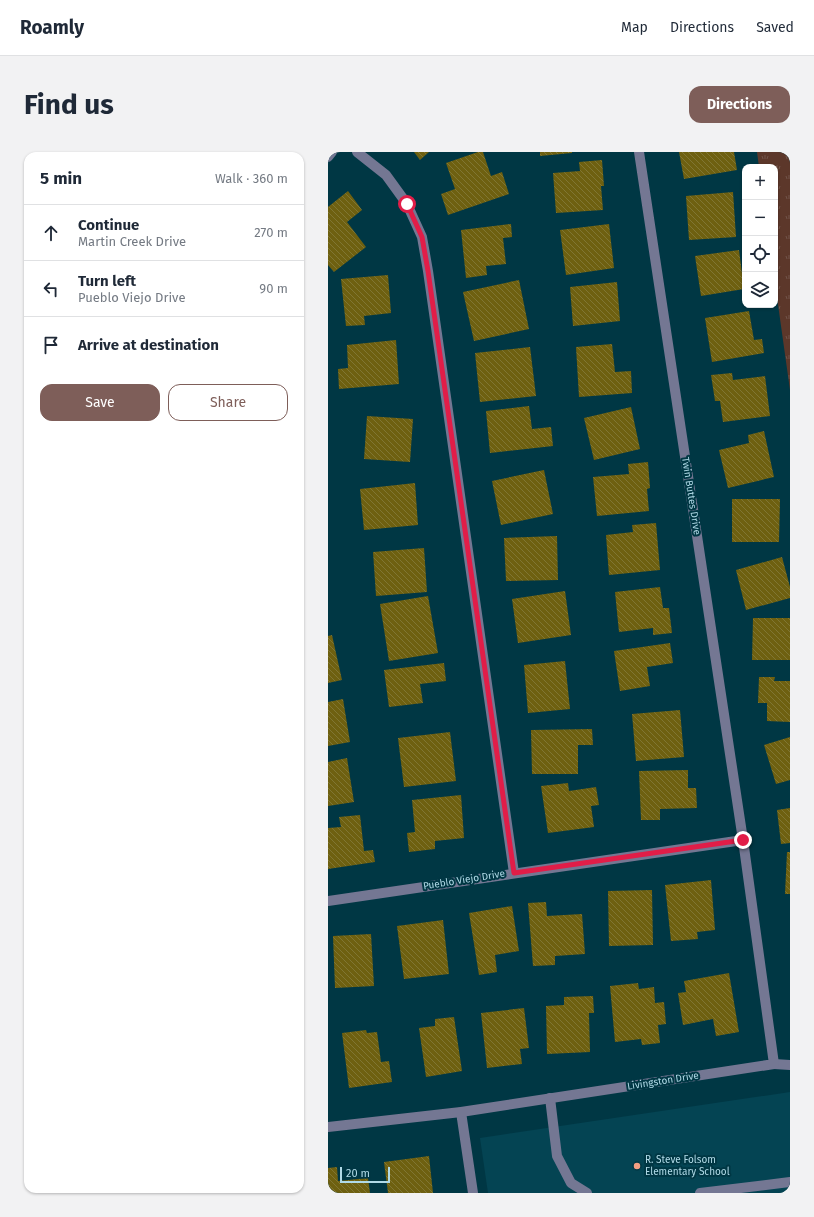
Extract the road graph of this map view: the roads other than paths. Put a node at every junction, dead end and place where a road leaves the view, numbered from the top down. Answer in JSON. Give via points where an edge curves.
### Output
{"nodes":[{"id":1,"x":332,"y":152,"type":"edge"},
{"id":2,"x":357,"y":152,"type":"edge"},
{"id":3,"x":639,"y":152,"type":"edge"},
{"id":4,"x":328,"y":157,"type":"edge"},
{"id":5,"x":743,"y":840,"type":"junction"},
{"id":6,"x":514,"y":873,"type":"junction"},
{"id":7,"x":328,"y":901,"type":"edge"},
{"id":8,"x":774,"y":1064,"type":"junction"},
{"id":9,"x":790,"y":1065,"type":"edge"},
{"id":10,"x":550,"y":1098,"type":"junction"},
{"id":11,"x":461,"y":1112,"type":"junction"},
{"id":12,"x":328,"y":1126,"type":"edge"},
{"id":13,"x":790,"y":1182,"type":"edge"},
{"id":14,"x":473,"y":1193,"type":"edge"},
{"id":15,"x":587,"y":1193,"type":"edge"},
{"id":16,"x":700,"y":1193,"type":"edge"}],
"edges":[{"from":1,"to":4,"type":"street"},
{"from":2,"to":6,"type":"street","via":[[386,175],[407,204],[422,237]]},
{"from":3,"to":5,"type":"street","name":"Twin Buttes Drive"},
{"from":5,"to":6,"type":"street","name":"Pueblo Viejo Drive"},
{"from":5,"to":8,"type":"street"},
{"from":6,"to":7,"type":"street","name":"Pueblo Viejo Drive"},
{"from":8,"to":9,"type":"street","name":"Livingston Drive"},
{"from":8,"to":10,"type":"street","name":"Livingston Drive"},
{"from":10,"to":11,"type":"street","name":"Livingston Drive"},
{"from":10,"to":15,"type":"street","via":[[557,1156],[571,1183]]},
{"from":11,"to":12,"type":"street","name":"Livingston Drive"},
{"from":11,"to":14,"type":"street"},
{"from":13,"to":16,"type":"street"}]}
